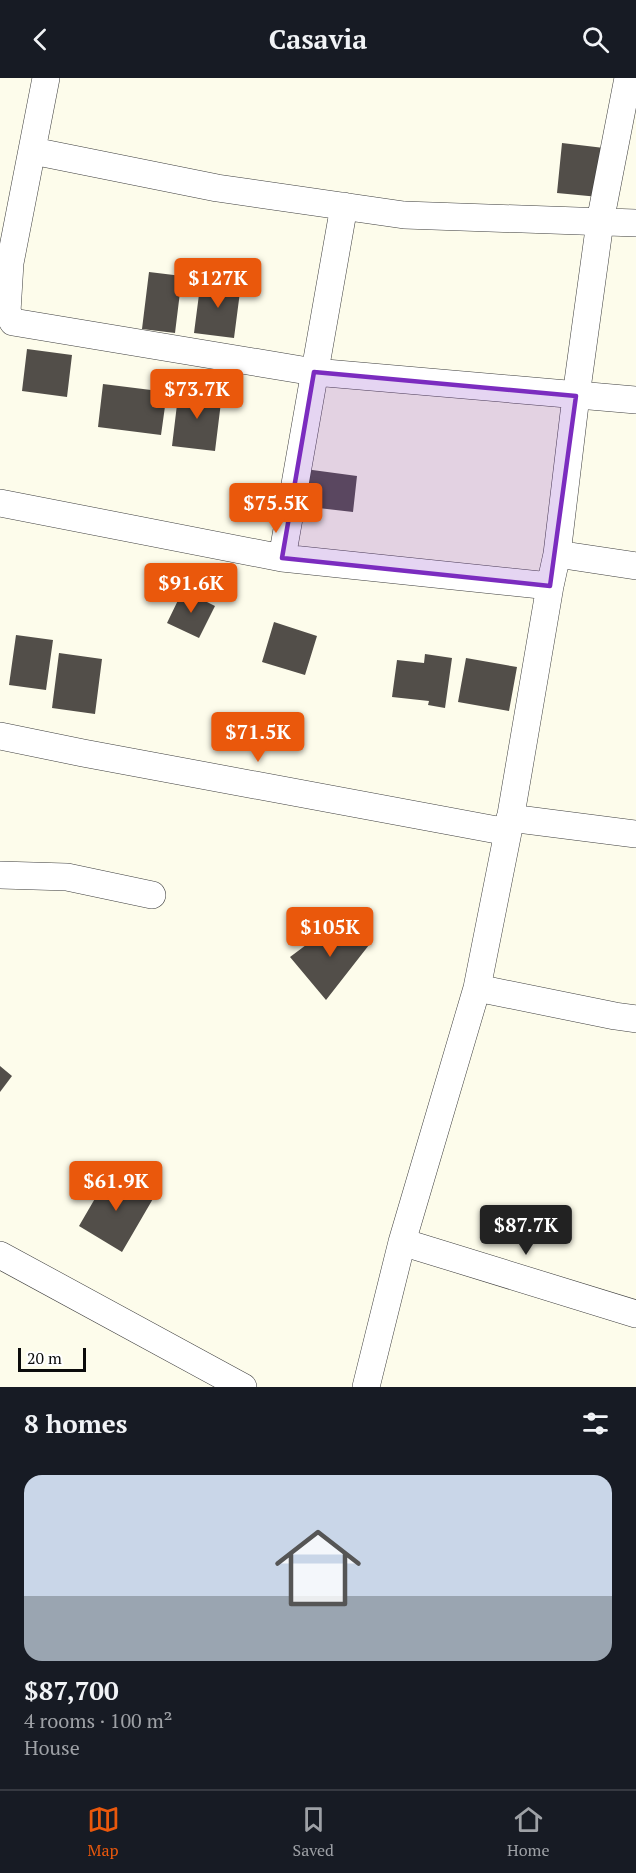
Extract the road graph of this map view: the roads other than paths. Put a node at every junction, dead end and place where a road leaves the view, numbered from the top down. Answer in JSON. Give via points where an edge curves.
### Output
{"nodes":[{"id":1,"x":46,"y":78,"type":"edge"},
{"id":2,"x":628,"y":78,"type":"edge"},
{"id":3,"x":33,"y":151,"type":"junction"},
{"id":4,"x":344,"y":206,"type":"junction"},
{"id":5,"x":600,"y":222,"type":"junction"},
{"id":6,"x":636,"y":223,"type":"edge"},
{"id":7,"x":5,"y":262,"type":"edge"},
{"id":8,"x":314,"y":372,"type":"junction"},
{"id":9,"x":576,"y":396,"type":"junction"},
{"id":10,"x":636,"y":400,"type":"edge"},
{"id":11,"x":0,"y":503,"type":"edge"},
{"id":12,"x":557,"y":554,"type":"junction"},
{"id":13,"x":282,"y":558,"type":"junction"},
{"id":14,"x":636,"y":566,"type":"edge"},
{"id":15,"x":550,"y":586,"type":"junction"},
{"id":16,"x":0,"y":736,"type":"edge"},
{"id":17,"x":509,"y":825,"type":"junction"},
{"id":18,"x":636,"y":834,"type":"edge"},
{"id":19,"x":0,"y":875,"type":"edge"},
{"id":20,"x":152,"y":894,"type":"dead end"},
{"id":21,"x":477,"y":988,"type":"junction"},
{"id":22,"x":636,"y":1018,"type":"edge"},
{"id":23,"x":402,"y":1242,"type":"junction"},
{"id":24,"x":0,"y":1255,"type":"edge"},
{"id":25,"x":636,"y":1314,"type":"edge"},
{"id":26,"x":243,"y":1387,"type":"edge"},
{"id":27,"x":366,"y":1387,"type":"edge"}],
"edges":[{"from":1,"to":3,"type":"street"},
{"from":2,"to":5,"type":"street"},
{"from":3,"to":4,"type":"street","via":[[217,188]]},
{"from":3,"to":7,"type":"street"},
{"from":4,"to":5,"type":"street","via":[[404,215]]},
{"from":4,"to":8,"type":"street"},
{"from":5,"to":6,"type":"street"},
{"from":5,"to":9,"type":"street"},
{"from":7,"to":8,"type":"street","via":[[7,312],[13,322]]},
{"from":8,"to":9,"type":"street"},
{"from":8,"to":13,"type":"street"},
{"from":9,"to":10,"type":"street"},
{"from":9,"to":12,"type":"street"},
{"from":11,"to":13,"type":"street"},
{"from":12,"to":14,"type":"street"},
{"from":12,"to":15,"type":"street"},
{"from":13,"to":15,"type":"street"},
{"from":15,"to":17,"type":"street"},
{"from":16,"to":17,"type":"street"},
{"from":17,"to":18,"type":"street"},
{"from":17,"to":21,"type":"street"},
{"from":19,"to":20,"type":"street","via":[[67,877]]},
{"from":21,"to":22,"type":"street"},
{"from":21,"to":23,"type":"street"},
{"from":23,"to":25,"type":"street"},
{"from":23,"to":27,"type":"street"},
{"from":24,"to":26,"type":"street"}]}
